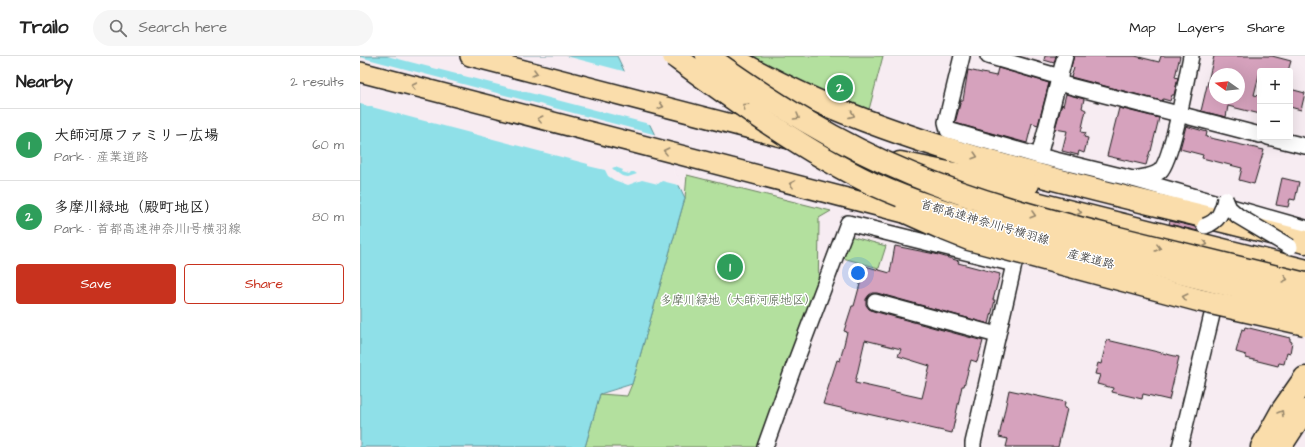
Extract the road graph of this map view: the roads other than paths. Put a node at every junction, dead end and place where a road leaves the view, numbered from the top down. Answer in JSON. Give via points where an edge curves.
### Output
{"nodes":[{"id":1,"x":470,"y":56,"type":"edge"},
{"id":2,"x":674,"y":56,"type":"edge"},
{"id":3,"x":707,"y":56,"type":"edge"},
{"id":4,"x":728,"y":56,"type":"edge"},
{"id":5,"x":962,"y":56,"type":"edge"},
{"id":6,"x":988,"y":56,"type":"edge"},
{"id":7,"x":1065,"y":56,"type":"edge"},
{"id":8,"x":1191,"y":56,"type":"edge"},
{"id":9,"x":360,"y":72,"type":"edge"},
{"id":10,"x":1059,"y":80,"type":"junction"},
{"id":11,"x":1178,"y":115,"type":"junction"},
{"id":12,"x":776,"y":128,"type":"junction"},
{"id":13,"x":1257,"y":134,"type":"edge"},
{"id":14,"x":1280,"y":140,"type":"edge"},
{"id":15,"x":1305,"y":146,"type":"edge"},
{"id":16,"x":846,"y":150,"type":"junction"},
{"id":17,"x":1039,"y":156,"type":"junction"},
{"id":18,"x":1133,"y":179,"type":"junction"},
{"id":19,"x":1014,"y":196,"type":"junction"},
{"id":20,"x":1205,"y":226,"type":"junction"},
{"id":21,"x":1305,"y":228,"type":"edge"},
{"id":22,"x":1005,"y":238,"type":"junction"},
{"id":23,"x":1300,"y":247,"type":"edge"},
{"id":24,"x":1014,"y":264,"type":"junction"},
{"id":25,"x":1305,"y":269,"type":"edge"},
{"id":26,"x":1305,"y":284,"type":"edge"},
{"id":27,"x":1218,"y":290,"type":"junction"},
{"id":28,"x":875,"y":302,"type":"dead end"},
{"id":29,"x":1305,"y":304,"type":"edge"},
{"id":30,"x":1305,"y":313,"type":"edge"},
{"id":31,"x":1305,"y":324,"type":"edge"},
{"id":32,"x":997,"y":335,"type":"junction"},
{"id":33,"x":1305,"y":378,"type":"edge"},
{"id":34,"x":1305,"y":411,"type":"edge"},
{"id":35,"x":765,"y":447,"type":"edge"},
{"id":36,"x":973,"y":447,"type":"edge"},
{"id":37,"x":1180,"y":447,"type":"edge"},
{"id":38,"x":1262,"y":447,"type":"edge"},
{"id":39,"x":1280,"y":447,"type":"edge"}],
"edges":[{"from":1,"to":16,"type":"main road","one_way":true,"bridge":true},
{"from":12,"to":2,"type":"highway","name":"首都高速神奈川1号横羽線","one_way":true,"bridge":true},
{"from":3,"to":16,"type":"highway","name":"首都高速神奈川1号横羽線","one_way":true,"bridge":true},
{"from":4,"to":23,"type":"highway","one_way":true,"via":[[821,103],[907,135],[1003,165],[1145,201]]},
{"from":5,"to":17,"type":"street","via":[[946,122],[948,130]]},
{"from":6,"to":10,"type":"street"},
{"from":7,"to":10,"type":"street"},
{"from":8,"to":11,"type":"street"},
{"from":22,"to":9,"type":"main road","name":"産業道路","one_way":true},
{"from":10,"to":11,"type":"street"},
{"from":10,"to":17,"type":"street"},
{"from":11,"to":13,"type":"street"},
{"from":11,"to":18,"type":"street","via":[[1166,162],[1160,171],[1152,176]]},
{"from":12,"to":29,"type":"highway","name":"首都高速神奈川1号横羽線","bridge":true,"via":[[860,177],[937,209],[1009,230]]},
{"from":31,"to":12,"type":"highway","one_way":true,"bridge":true,"via":[[1198,300],[969,239],[858,187],[822,164]]},
{"from":14,"to":15,"type":"street"},
{"from":16,"to":19,"type":"main road"},
{"from":16,"to":20,"type":"highway","bridge":true,"via":[[948,173],[1027,184]]},
{"from":16,"to":26,"type":"highway","name":"首都高速神奈川1号横羽線","one_way":true,"bridge":true,"via":[[993,204]]},
{"from":17,"to":18,"type":"street"},
{"from":18,"to":21,"type":"street"},
{"from":19,"to":22,"type":"street"},
{"from":19,"to":25,"type":"main road","one_way":true},
{"from":20,"to":23,"type":"highway","bridge":true},
{"from":20,"to":23,"type":"street","bridge":true,"via":[[1220,216],[1225,199],[1229,208],[1238,216]]},
{"from":22,"to":24,"type":"street","via":[[1015,260]]},
{"from":22,"to":27,"type":"main road","name":"産業道路"},
{"from":24,"to":32,"type":"street"},
{"from":24,"to":35,"type":"street","via":[[848,223]]},
{"from":27,"to":30,"type":"main road","name":"産業道路"},
{"from":27,"to":37,"type":"street"},
{"from":28,"to":32,"type":"street"},
{"from":32,"to":36,"type":"street","via":[[996,366]]},
{"from":38,"to":33,"type":"highway","one_way":true},
{"from":34,"to":39,"type":"highway"}]}
